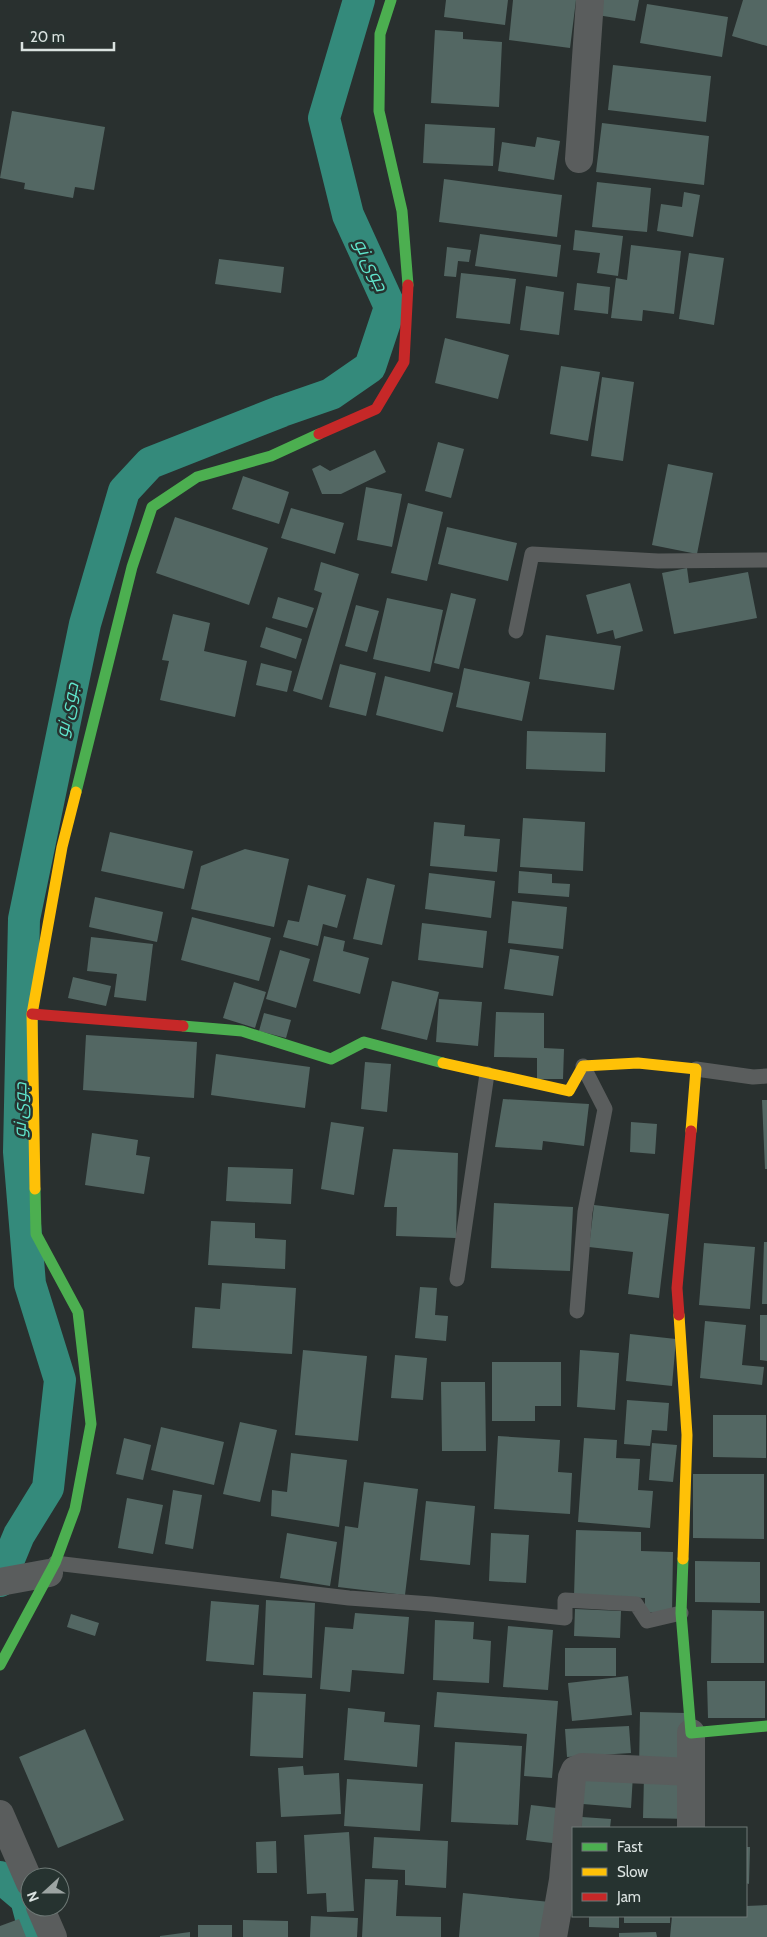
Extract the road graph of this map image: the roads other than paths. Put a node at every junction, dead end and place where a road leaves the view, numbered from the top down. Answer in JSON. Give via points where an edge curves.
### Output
{"nodes":[{"id":1,"x":391,"y":0,"type":"edge"},
{"id":2,"x":590,"y":0,"type":"edge"},
{"id":3,"x":579,"y":159,"type":"dead end"},
{"id":4,"x":767,"y":560,"type":"edge"},
{"id":5,"x":516,"y":631,"type":"dead end"},
{"id":6,"x":32,"y":1014,"type":"junction"},
{"id":7,"x":583,"y":1066,"type":"junction"},
{"id":8,"x":696,"y":1069,"type":"junction"},
{"id":9,"x":487,"y":1074,"type":"junction"},
{"id":10,"x":767,"y":1076,"type":"edge"},
{"id":11,"x":457,"y":1279,"type":"dead end"},
{"id":12,"x":577,"y":1311,"type":"dead end"},
{"id":13,"x":52,"y":1568,"type":"junction"},
{"id":14,"x":8,"y":1581,"type":"edge"},
{"id":15,"x":681,"y":1613,"type":"junction"},
{"id":16,"x":0,"y":1665,"type":"edge"},
{"id":17,"x":767,"y":1726,"type":"edge"},
{"id":18,"x":691,"y":1733,"type":"junction"},
{"id":19,"x":691,"y":1772,"type":"junction"},
{"id":20,"x":0,"y":1814,"type":"edge"},
{"id":21,"x":691,"y":1827,"type":"edge"},
{"id":22,"x":23,"y":1867,"type":"edge"},
{"id":23,"x":44,"y":1917,"type":"edge"},
{"id":24,"x":53,"y":1937,"type":"edge"},
{"id":25,"x":553,"y":1937,"type":"edge"}],
"edges":[{"from":1,"to":6,"type":"street","via":[[380,34],[379,112],[402,211],[408,280],[404,362],[376,409],[271,456],[197,477],[152,507],[132,566],[62,847]]},
{"from":2,"to":3,"type":"street"},
{"from":4,"to":5,"type":"lane","via":[[658,561],[532,554]]},
{"from":6,"to":9,"type":"street","via":[[242,1031],[331,1059],[364,1042]]},
{"from":6,"to":13,"type":"street","via":[[36,1234],[78,1312],[91,1424],[75,1509]]},
{"from":7,"to":8,"type":"street","via":[[638,1063]]},
{"from":7,"to":9,"type":"street","via":[[570,1091]]},
{"from":7,"to":12,"type":"lane","via":[[604,1110],[585,1212]]},
{"from":8,"to":10,"type":"lane"},
{"from":8,"to":15,"type":"street","via":[[677,1288],[687,1435]]},
{"from":9,"to":11,"type":"lane"},
{"from":13,"to":14,"type":"street"},
{"from":13,"to":15,"type":"lane","via":[[566,1618],[565,1600],[636,1604],[646,1621]]},
{"from":13,"to":16,"type":"street"},
{"from":15,"to":18,"type":"street"},
{"from":17,"to":18,"type":"street"},
{"from":18,"to":19,"type":"street"},
{"from":19,"to":21,"type":"street"},
{"from":19,"to":25,"type":"street","via":[[582,1767],[575,1770]]},
{"from":20,"to":22,"type":"street"},
{"from":23,"to":24,"type":"street"}]}
